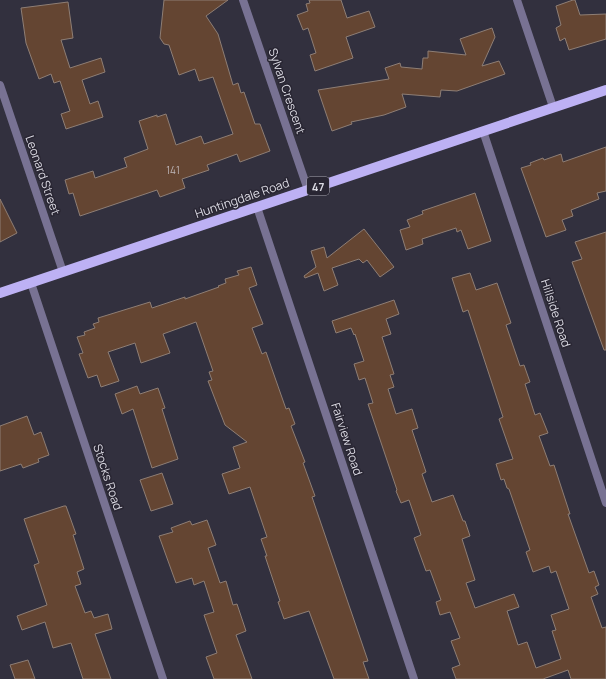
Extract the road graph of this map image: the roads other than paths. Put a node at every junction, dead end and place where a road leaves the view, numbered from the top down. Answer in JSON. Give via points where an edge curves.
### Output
{"nodes":[{"id":1,"x":243,"y":0,"type":"edge"},
{"id":2,"x":517,"y":0,"type":"edge"},
{"id":3,"x":0,"y":85,"type":"edge"},
{"id":4,"x":606,"y":90,"type":"edge"},
{"id":5,"x":553,"y":107,"type":"junction"},
{"id":6,"x":483,"y":131,"type":"junction"},
{"id":7,"x":308,"y":190,"type":"junction"},
{"id":8,"x":257,"y":207,"type":"junction"},
{"id":9,"x":63,"y":272,"type":"junction"},
{"id":10,"x":30,"y":283,"type":"junction"},
{"id":11,"x":0,"y":293,"type":"edge"},
{"id":12,"x":606,"y":503,"type":"edge"},
{"id":13,"x":163,"y":679,"type":"edge"},
{"id":14,"x":414,"y":679,"type":"edge"}],
"edges":[{"from":1,"to":7,"type":"street","name":"Sylvan Crescent"},
{"from":2,"to":5,"type":"street"},
{"from":3,"to":9,"type":"street","name":"Leonard Street"},
{"from":4,"to":5,"type":"main road","name":"Huntingdale Road","number":"47"},
{"from":5,"to":6,"type":"main road","name":"Huntingdale Road","number":"47"},
{"from":6,"to":7,"type":"main road","name":"Huntingdale Road","number":"47"},
{"from":6,"to":12,"type":"street","name":"Hillside Road"},
{"from":7,"to":8,"type":"main road","name":"Huntingdale Road","number":"47"},
{"from":8,"to":9,"type":"main road","name":"Huntingdale Road","number":"47"},
{"from":8,"to":14,"type":"street","name":"Fairview Road"},
{"from":9,"to":10,"type":"main road","name":"Huntingdale Road","number":"47"},
{"from":10,"to":11,"type":"main road","name":"Huntingdale Road","number":"47"},
{"from":10,"to":13,"type":"street","name":"Stocks Road"}]}
